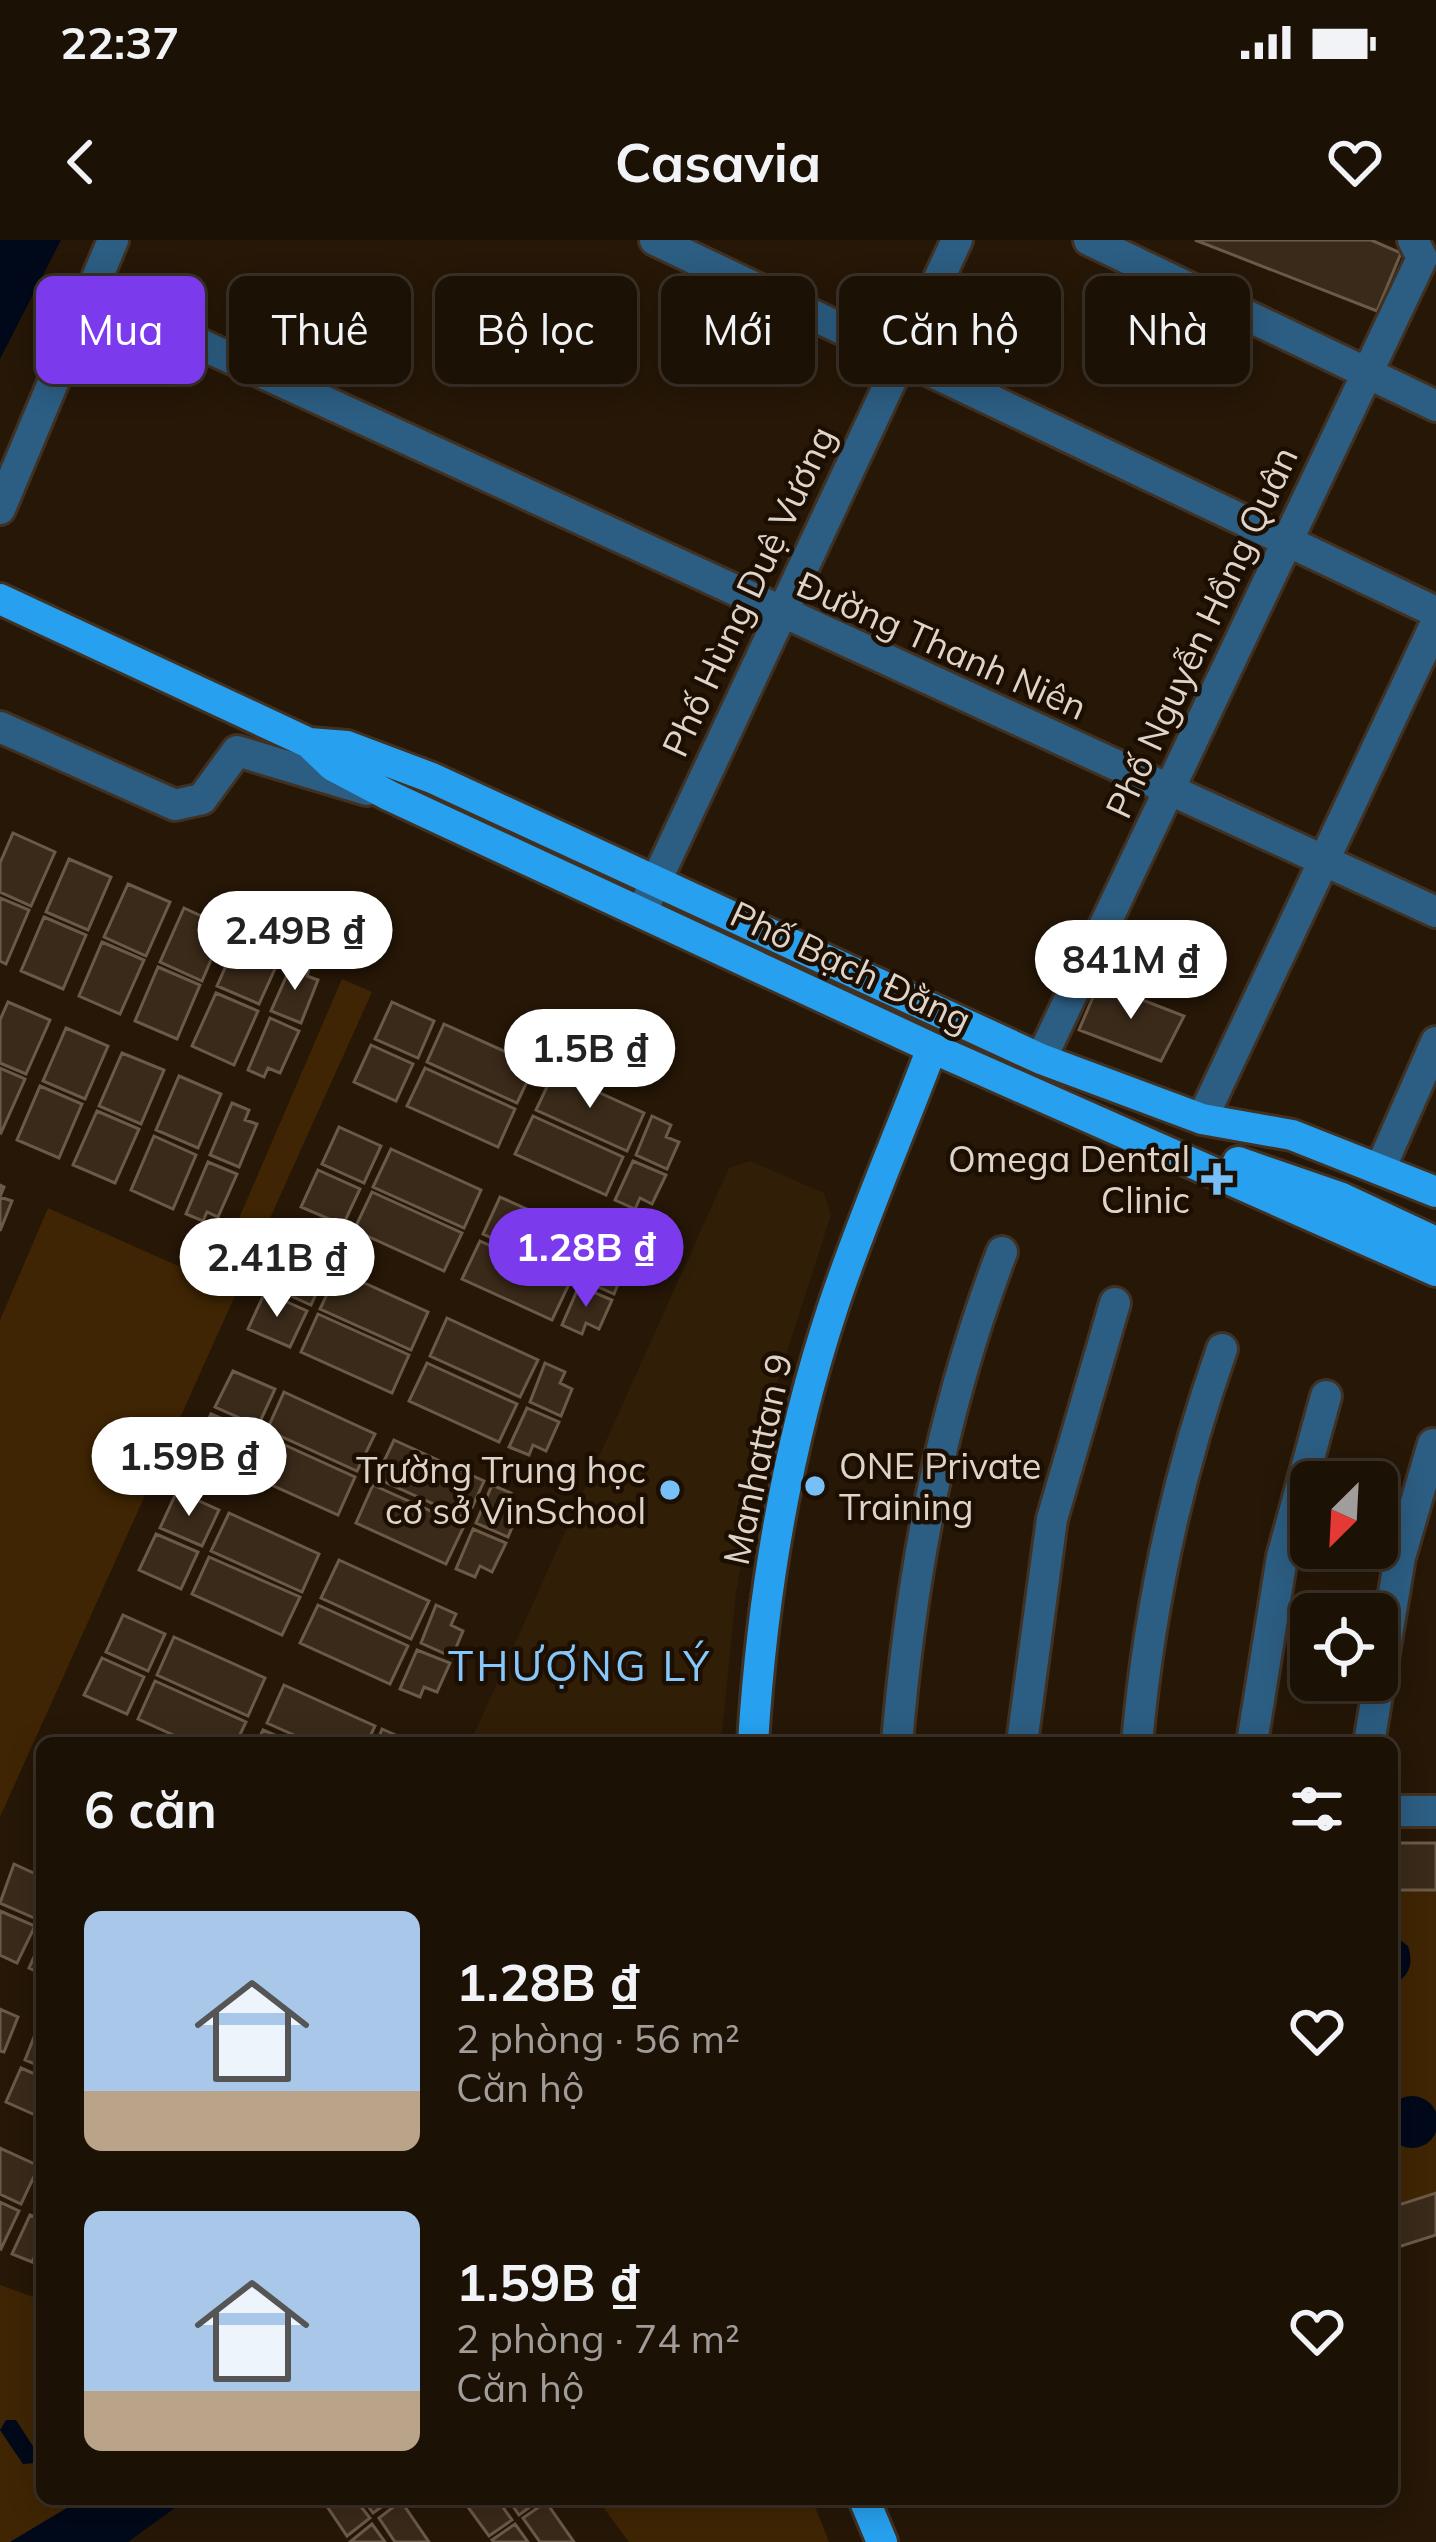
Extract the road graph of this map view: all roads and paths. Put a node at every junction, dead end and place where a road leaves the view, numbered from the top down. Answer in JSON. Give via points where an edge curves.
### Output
{"nodes":[{"id":1,"x":112,"y":240,"type":"edge"},
{"id":2,"x":655,"y":240,"type":"edge"},
{"id":3,"x":957,"y":240,"type":"edge"},
{"id":4,"x":1089,"y":240,"type":"edge"},
{"id":5,"x":1412,"y":240,"type":"edge"},
{"id":6,"x":99,"y":276,"type":"edge"},
{"id":7,"x":940,"y":276,"type":"edge"},
{"id":8,"x":839,"y":328,"type":"edge"},
{"id":9,"x":205,"y":347,"type":"edge"},
{"id":10,"x":1367,"y":373,"type":"junction"},
{"id":11,"x":53,"y":384,"type":"edge"},
{"id":12,"x":889,"y":384,"type":"edge"},
{"id":13,"x":958,"y":384,"type":"edge"},
{"id":14,"x":1436,"y":406,"type":"edge"},
{"id":15,"x":0,"y":509,"type":"edge"},
{"id":16,"x":1287,"y":541,"type":"junction"},
{"id":17,"x":0,"y":599,"type":"edge"},
{"id":18,"x":1436,"y":612,"type":"edge"},
{"id":19,"x":782,"y":616,"type":"junction"},
{"id":20,"x":1436,"y":623,"type":"edge"},
{"id":21,"x":0,"y":727,"type":"edge"},
{"id":22,"x":302,"y":739,"type":"junction"},
{"id":23,"x":1168,"y":791,"type":"junction"},
{"id":24,"x":391,"y":796,"type":"junction"},
{"id":25,"x":1324,"y":861,"type":"junction"},
{"id":26,"x":656,"y":878,"type":"junction"},
{"id":27,"x":642,"y":911,"type":"junction"},
{"id":28,"x":1436,"y":912,"type":"edge"},
{"id":29,"x":1436,"y":1042,"type":"edge"},
{"id":30,"x":932,"y":1048,"type":"junction"},
{"id":31,"x":1041,"y":1059,"type":"junction"},
{"id":32,"x":1202,"y":1119,"type":"junction"},
{"id":33,"x":1144,"y":1140,"type":"junction"},
{"id":34,"x":1381,"y":1167,"type":"junction"},
{"id":35,"x":1436,"y":1192,"type":"edge"},
{"id":36,"x":1436,"y":1222,"type":"edge"},
{"id":37,"x":1436,"y":1242,"type":"edge"},
{"id":38,"x":1002,"y":1252,"type":"dead end"},
{"id":39,"x":1436,"y":1271,"type":"edge"},
{"id":40,"x":1115,"y":1303,"type":"dead end"},
{"id":41,"x":1222,"y":1348,"type":"dead end"},
{"id":42,"x":1326,"y":1396,"type":"dead end"},
{"id":43,"x":1433,"y":1444,"type":"edge"},
{"id":44,"x":753,"y":1737,"type":"edge"},
{"id":45,"x":898,"y":1737,"type":"edge"},
{"id":46,"x":1023,"y":1737,"type":"edge"},
{"id":47,"x":1138,"y":1737,"type":"edge"},
{"id":48,"x":1253,"y":1737,"type":"edge"},
{"id":49,"x":1370,"y":1737,"type":"edge"},
{"id":50,"x":1398,"y":1811,"type":"edge"},
{"id":51,"x":1436,"y":1811,"type":"edge"},
{"id":52,"x":867,"y":2505,"type":"edge"},
{"id":53,"x":882,"y":2542,"type":"edge"}],
"edges":[{"from":1,"to":6,"type":"street"},
{"from":2,"to":8,"type":"street"},
{"from":3,"to":7,"type":"street","name":"Phố Hùng Duệ Vương"},
{"from":4,"to":10,"type":"street"},
{"from":5,"to":10,"type":"street","name":"Phố Nguyễn Hồng Quân","via":[[1422,257]]},
{"from":9,"to":19,"type":"street","name":"Đường Thanh Niên"},
{"from":10,"to":14,"type":"street"},
{"from":10,"to":16,"type":"street","name":"Phố Nguyễn Hồng Quân"},
{"from":11,"to":15,"type":"street"},
{"from":12,"to":19,"type":"street","name":"Phố Hùng Duệ Vương"},
{"from":13,"to":16,"type":"street"},
{"from":16,"to":18,"type":"street"},
{"from":16,"to":23,"type":"street","name":"Phố Nguyễn Hồng Quân"},
{"from":17,"to":22,"type":"main road","name":"Phố Bạch Đằng"},
{"from":19,"to":23,"type":"street","name":"Đường Thanh Niên"},
{"from":19,"to":26,"type":"street","name":"Phố Hùng Duệ Vương"},
{"from":20,"to":25,"type":"street"},
{"from":21,"to":24,"type":"street","via":[[176,805],[202,799],[237,751]]},
{"from":22,"to":24,"type":"main road","name":"Phố Bạch Đằng","via":[[333,766]]},
{"from":22,"to":26,"type":"main road","name":"Phố Bạch Đằng","via":[[347,746],[432,778]]},
{"from":23,"to":25,"type":"street","name":"Đường Thanh Niên"},
{"from":23,"to":31,"type":"street","name":"Phố Nguyễn Hồng Quân"},
{"from":24,"to":27,"type":"main road","name":"Phố Bạch Đằng"},
{"from":25,"to":28,"type":"street","name":"Đường Thanh Niên"},
{"from":25,"to":32,"type":"street"},
{"from":26,"to":27,"type":"street","name":"Phố Hùng Duệ Vương"},
{"from":26,"to":31,"type":"main road","name":"Phố Bạch Đằng"},
{"from":27,"to":30,"type":"main road","name":"Phố Bạch Đằng"},
{"from":29,"to":34,"type":"street"},
{"from":30,"to":33,"type":"main road","name":"Phố Bạch Đằng"},
{"from":30,"to":44,"type":"main road","name":"Manhattan 9","via":[[834,1304],[790,1469]]},
{"from":31,"to":32,"type":"main road","name":"Phố Bạch Đằng"},
{"from":32,"to":34,"type":"main road","name":"Phố Bạch Đằng","via":[[1292,1136]]},
{"from":32,"to":36,"type":"main road"},
{"from":33,"to":37,"type":"main road","via":[[1222,1156]]},
{"from":33,"to":39,"type":"main road","name":"Phố Bạch Đằng"},
{"from":34,"to":35,"type":"main road","name":"Phố Bạch Đằng"},
{"from":38,"to":45,"type":"street","via":[[927,1508]]},
{"from":40,"to":46,"type":"street","via":[[1052,1519]]},
{"from":41,"to":47,"type":"street","via":[[1160,1577]]},
{"from":42,"to":48,"type":"street","via":[[1282,1556]]},
{"from":43,"to":49,"type":"street","via":[[1400,1557]]},
{"from":50,"to":51,"type":"street"},
{"from":52,"to":53,"type":"main road"}]}
